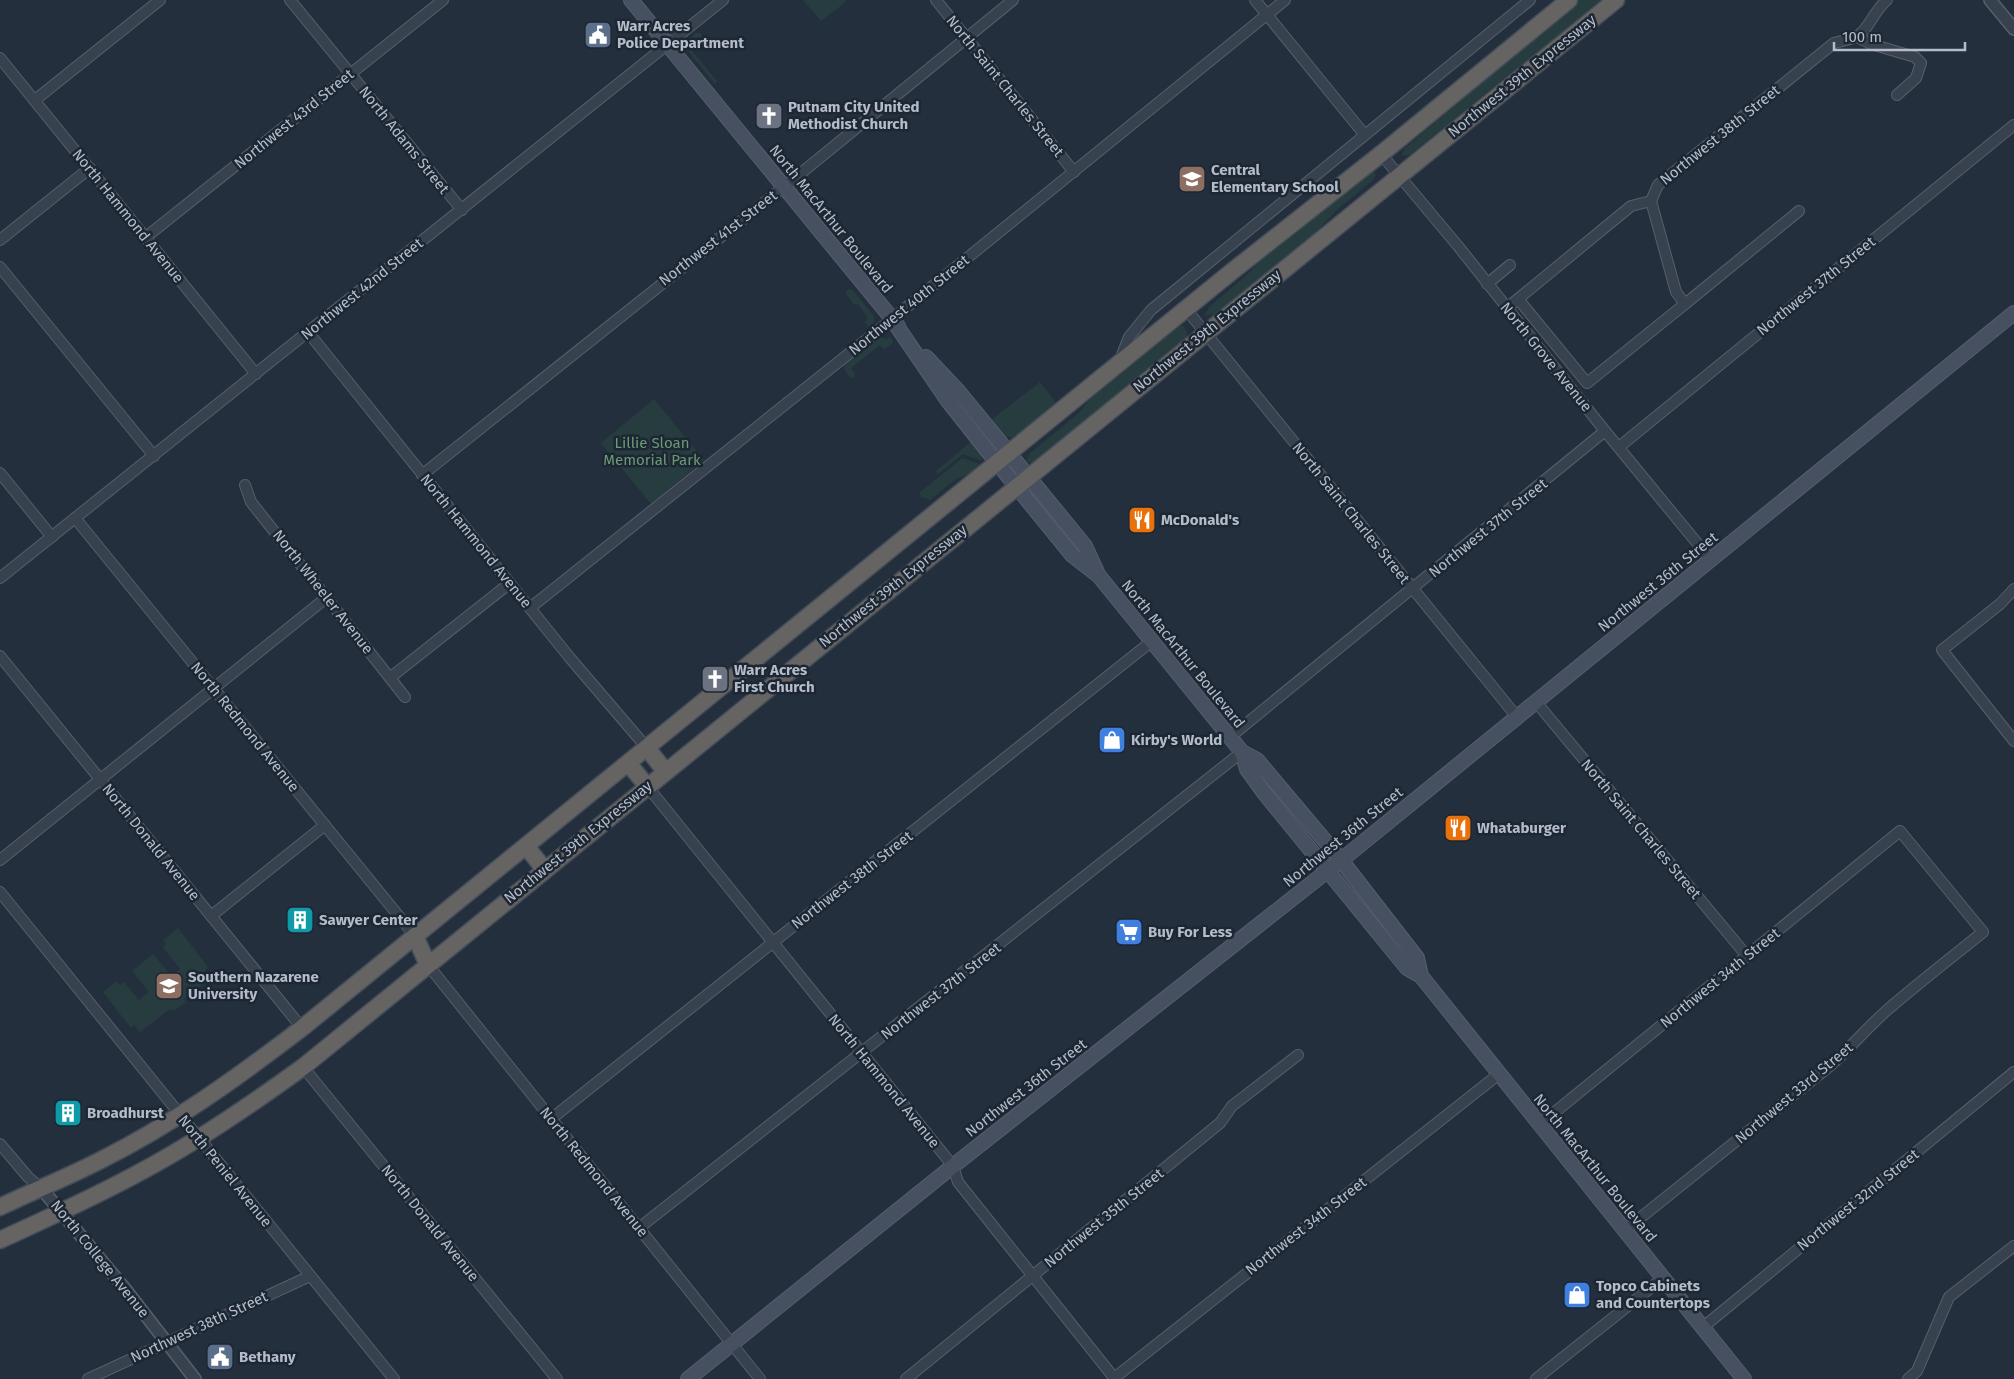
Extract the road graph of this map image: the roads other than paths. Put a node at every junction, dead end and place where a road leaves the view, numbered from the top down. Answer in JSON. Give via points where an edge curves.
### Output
{"nodes":[{"id":1,"x":160,"y":0,"type":"edge"},
{"id":2,"x":290,"y":0,"type":"edge"},
{"id":3,"x":443,"y":0,"type":"edge"},
{"id":4,"x":631,"y":0,"type":"edge"},
{"id":5,"x":723,"y":0,"type":"edge"},
{"id":6,"x":936,"y":0,"type":"edge"},
{"id":7,"x":1013,"y":0,"type":"edge"},
{"id":8,"x":1256,"y":0,"type":"edge"},
{"id":9,"x":1285,"y":0,"type":"edge"},
{"id":10,"x":1530,"y":0,"type":"edge"},
{"id":11,"x":1569,"y":0,"type":"edge"},
{"id":12,"x":1616,"y":0,"type":"edge"},
{"id":13,"x":1887,"y":0,"type":"edge"},
{"id":14,"x":1990,"y":0,"type":"edge"},
{"id":15,"x":1267,"y":15,"type":"junction"},
{"id":16,"x":2014,"y":29,"type":"edge"},
{"id":17,"x":1857,"y":36,"type":"junction"},
{"id":18,"x":967,"y":38,"type":"junction"},
{"id":19,"x":668,"y":45,"type":"junction"},
{"id":20,"x":0,"y":58,"type":"edge"},
{"id":21,"x":350,"y":74,"type":"junction"},
{"id":22,"x":1897,"y":95,"type":"dead end"},
{"id":23,"x":34,"y":100,"type":"junction"},
{"id":24,"x":2014,"y":125,"type":"edge"},
{"id":25,"x":1364,"y":134,"type":"junction"},
{"id":26,"x":1381,"y":154,"type":"junction"},
{"id":27,"x":90,"y":168,"type":"junction"},
{"id":28,"x":1074,"y":172,"type":"junction"},
{"id":29,"x":1399,"y":176,"type":"junction"},
{"id":30,"x":783,"y":187,"type":"junction"},
{"id":31,"x":1651,"y":201,"type":"junction"},
{"id":32,"x":462,"y":210,"type":"junction"},
{"id":33,"x":1799,"y":211,"type":"dead end"},
{"id":34,"x":146,"y":237,"type":"junction"},
{"id":35,"x":0,"y":240,"type":"edge"},
{"id":36,"x":1510,"y":265,"type":"dead end"},
{"id":37,"x":0,"y":267,"type":"edge"},
{"id":38,"x":1487,"y":284,"type":"junction"},
{"id":39,"x":1518,"y":299,"type":"junction"},
{"id":40,"x":1685,"y":304,"type":"junction"},
{"id":41,"x":1507,"y":308,"type":"junction"},
{"id":42,"x":1186,"y":309,"type":"junction"},
{"id":43,"x":2014,"y":313,"type":"edge"},
{"id":44,"x":892,"y":319,"type":"junction"},
{"id":45,"x":308,"y":332,"type":"junction"},
{"id":46,"x":1204,"y":334,"type":"junction"},
{"id":47,"x":1119,"y":364,"type":"junction"},
{"id":48,"x":256,"y":374,"type":"junction"},
{"id":49,"x":1587,"y":383,"type":"junction"},
{"id":50,"x":1575,"y":393,"type":"junction"},
{"id":51,"x":1605,"y":431,"type":"junction"},
{"id":52,"x":1619,"y":447,"type":"junction"},
{"id":53,"x":154,"y":456,"type":"junction"},
{"id":54,"x":1004,"y":458,"type":"junction"},
{"id":55,"x":0,"y":473,"type":"edge"},
{"id":56,"x":422,"y":474,"type":"junction"},
{"id":57,"x":1022,"y":481,"type":"junction"},
{"id":58,"x":245,"y":485,"type":"dead end"},
{"id":59,"x":75,"y":518,"type":"junction"},
{"id":60,"x":52,"y":537,"type":"junction"},
{"id":61,"x":1711,"y":560,"type":"junction"},
{"id":62,"x":0,"y":578,"type":"edge"},
{"id":63,"x":510,"y":583,"type":"junction"},
{"id":64,"x":1413,"y":589,"type":"junction"},
{"id":65,"x":2014,"y":589,"type":"edge"},
{"id":66,"x":326,"y":598,"type":"junction"},
{"id":67,"x":530,"y":608,"type":"junction"},
{"id":68,"x":1152,"y":641,"type":"junction"},
{"id":69,"x":0,"y":656,"type":"edge"},
{"id":70,"x":391,"y":678,"type":"junction"},
{"id":71,"x":213,"y":689,"type":"junction"},
{"id":72,"x":405,"y":697,"type":"dead end"},
{"id":73,"x":1536,"y":702,"type":"junction"},
{"id":74,"x":1518,"y":717,"type":"junction"},
{"id":75,"x":1230,"y":737,"type":"junction"},
{"id":76,"x":2014,"y":741,"type":"edge"},
{"id":77,"x":647,"y":748,"type":"junction"},
{"id":78,"x":1242,"y":752,"type":"junction"},
{"id":79,"x":628,"y":763,"type":"junction"},
{"id":80,"x":665,"y":771,"type":"junction"},
{"id":81,"x":100,"y":779,"type":"junction"},
{"id":82,"x":647,"y":786,"type":"junction"},
{"id":83,"x":325,"y":825,"type":"junction"},
{"id":84,"x":1900,"y":831,"type":"joint"},
{"id":85,"x":526,"y":846,"type":"junction"},
{"id":86,"x":0,"y":860,"type":"edge"},
{"id":87,"x":1341,"y":860,"type":"junction"},
{"id":88,"x":544,"y":869,"type":"junction"},
{"id":89,"x":1327,"y":871,"type":"junction"},
{"id":90,"x":0,"y":892,"type":"edge"},
{"id":91,"x":212,"y":916,"type":"junction"},
{"id":92,"x":415,"y":936,"type":"junction"},
{"id":93,"x":773,"y":943,"type":"junction"},
{"id":94,"x":1747,"y":956,"type":"junction"},
{"id":95,"x":428,"y":965,"type":"junction"},
{"id":96,"x":1421,"y":976,"type":"junction"},
{"id":97,"x":302,"y":1028,"type":"junction"},
{"id":98,"x":862,"y":1054,"type":"junction"},
{"id":99,"x":1298,"y":1055,"type":"dead end"},
{"id":100,"x":303,"y":1067,"type":"junction"},
{"id":101,"x":2014,"y":1072,"type":"edge"},
{"id":102,"x":1499,"y":1074,"type":"junction"},
{"id":103,"x":180,"y":1115,"type":"junction"},
{"id":104,"x":551,"y":1119,"type":"junction"},
{"id":105,"x":1539,"y":1124,"type":"junction"},
{"id":106,"x":199,"y":1139,"type":"junction"},
{"id":107,"x":0,"y":1144,"type":"edge"},
{"id":108,"x":953,"y":1166,"type":"junction"},
{"id":109,"x":41,"y":1188,"type":"junction"},
{"id":110,"x":0,"y":1207,"type":"edge"},
{"id":111,"x":61,"y":1212,"type":"junction"},
{"id":112,"x":639,"y":1228,"type":"junction"},
{"id":113,"x":1624,"y":1231,"type":"junction"},
{"id":114,"x":0,"y":1240,"type":"edge"},
{"id":115,"x":2014,"y":1246,"type":"edge"},
{"id":116,"x":1033,"y":1275,"type":"junction"},
{"id":117,"x":310,"y":1276,"type":"junction"},
{"id":118,"x":1662,"y":1278,"type":"junction"},
{"id":119,"x":1702,"y":1328,"type":"junction"},
{"id":120,"x":166,"y":1343,"type":"junction"},
{"id":121,"x":732,"y":1344,"type":"junction"},
{"id":122,"x":88,"y":1379,"type":"edge"},
{"id":123,"x":195,"y":1379,"type":"edge"},
{"id":124,"x":394,"y":1379,"type":"edge"},
{"id":125,"x":556,"y":1379,"type":"edge"},
{"id":126,"x":688,"y":1379,"type":"edge"},
{"id":127,"x":760,"y":1379,"type":"edge"},
{"id":128,"x":906,"y":1379,"type":"edge"},
{"id":129,"x":1114,"y":1379,"type":"edge"},
{"id":130,"x":1536,"y":1379,"type":"edge"},
{"id":131,"x":1744,"y":1379,"type":"edge"},
{"id":132,"x":1908,"y":1379,"type":"edge"}],
"edges":[{"from":1,"to":23,"type":"street"},
{"from":2,"to":21,"type":"street","name":"North Adams Street"},
{"from":3,"to":21,"type":"street","name":"Northwest 43rd Street"},
{"from":4,"to":19,"type":"main road","name":"North MacArthur Boulevard"},
{"from":5,"to":19,"type":"street","name":"Northwest 42nd Street"},
{"from":6,"to":18,"type":"street","name":"North Saint Charles Street"},
{"from":7,"to":18,"type":"street","name":"Northwest 41st Street"},
{"from":8,"to":15,"type":"street"},
{"from":9,"to":15,"type":"street","name":"Northwest 40th Street"},
{"from":10,"to":25,"type":"street","name":"Northwest 39th Expressway"},
{"from":11,"to":26,"type":"highway","name":"Northwest 39th Expressway"},
{"from":12,"to":29,"type":"highway","name":"Northwest 39th Expressway"},
{"from":13,"to":17,"type":"street"},
{"from":14,"to":16,"type":"street"},
{"from":15,"to":25,"type":"street"},
{"from":15,"to":28,"type":"street","name":"Northwest 40th Street"},
{"from":17,"to":22,"type":"street","via":[[1871,44],[1915,57],[1921,63],[1916,78]]},
{"from":17,"to":31,"type":"street","name":"Northwest 38th Street","via":[[1834,43],[1658,185]]},
{"from":18,"to":28,"type":"street","name":"North Saint Charles Street"},
{"from":18,"to":30,"type":"street","name":"Northwest 41st Street"},
{"from":19,"to":30,"type":"main road","name":"North MacArthur Boulevard"},
{"from":19,"to":32,"type":"street","name":"Northwest 42nd Street"},
{"from":20,"to":23,"type":"street","name":"North Hammond Avenue"},
{"from":21,"to":32,"type":"street","name":"North Adams Street"},
{"from":21,"to":34,"type":"street","name":"Northwest 43rd Street"},
{"from":23,"to":27,"type":"street","name":"North Hammond Avenue"},
{"from":24,"to":52,"type":"street","name":"Northwest 37th Street"},
{"from":25,"to":47,"type":"street","name":"Northwest 39th Expressway","via":[[1151,310],[1129,338]]},
{"from":26,"to":29,"type":"street","name":"North Grove Avenue"},
{"from":26,"to":42,"type":"highway","name":"Northwest 39th Expressway"},
{"from":27,"to":34,"type":"street","name":"North Hammond Avenue"},
{"from":27,"to":35,"type":"street"},
{"from":28,"to":44,"type":"street","name":"Northwest 40th Street"},
{"from":29,"to":38,"type":"street","name":"North Grove Avenue"},
{"from":29,"to":46,"type":"highway","name":"Northwest 39th Expressway"},
{"from":30,"to":44,"type":"main road","name":"North MacArthur Boulevard"},
{"from":30,"to":56,"type":"street","name":"Northwest 41st Street"},
{"from":31,"to":39,"type":"street","name":"Northwest 38th Street","via":[[1631,206]]},
{"from":31,"to":40,"type":"street","via":[[1676,292]]},
{"from":32,"to":45,"type":"street","name":"Northwest 42nd Street"},
{"from":33,"to":40,"type":"street"},
{"from":34,"to":48,"type":"street","name":"North Hammond Avenue"},
{"from":36,"to":38,"type":"street"},
{"from":37,"to":53,"type":"street"},
{"from":38,"to":41,"type":"street","name":"North Grove Avenue"},
{"from":39,"to":41,"type":"street","name":"Northwest 38th Street"},
{"from":39,"to":49,"type":"street"},
{"from":40,"to":49,"type":"street"},
{"from":41,"to":50,"type":"street","name":"North Grove Avenue"},
{"from":42,"to":46,"type":"street","name":"North Saint Charles Street"},
{"from":42,"to":47,"type":"highway","name":"Northwest 39th Expressway"},
{"from":43,"to":61,"type":"main road","name":"Northwest 36th Street"},
{"from":44,"to":54,"type":"main road","name":"North MacArthur Boulevard","via":[[958,392]]},
{"from":44,"to":67,"type":"street","name":"Northwest 40th Street"},
{"from":45,"to":48,"type":"street","name":"Northwest 42nd Street"},
{"from":45,"to":56,"type":"street","name":"North Hammond Avenue"},
{"from":46,"to":57,"type":"highway","name":"Northwest 39th Expressway"},
{"from":46,"to":64,"type":"street","name":"North Saint Charles Street"},
{"from":47,"to":54,"type":"highway","name":"Northwest 39th Expressway"},
{"from":48,"to":53,"type":"street","name":"Northwest 42nd Street"},
{"from":49,"to":50,"type":"street"},
{"from":50,"to":51,"type":"street","name":"North Grove Avenue"},
{"from":51,"to":52,"type":"street","name":"North Grove Avenue"},
{"from":51,"to":64,"type":"street","name":"Northwest 37th Street"},
{"from":52,"to":61,"type":"street","name":"North Grove Avenue"},
{"from":53,"to":59,"type":"street","name":"Northwest 42nd Street"},
{"from":54,"to":57,"type":"main road","name":"North MacArthur Boulevard"},
{"from":54,"to":77,"type":"highway","name":"Northwest 39th Expressway"},
{"from":55,"to":60,"type":"street"},
{"from":56,"to":63,"type":"street","name":"North Hammond Avenue"},
{"from":57,"to":68,"type":"main road","name":"North MacArthur Boulevard","via":[[1072,555],[1099,576]]},
{"from":57,"to":80,"type":"highway","name":"Northwest 39th Expressway"},
{"from":58,"to":66,"type":"street","name":"North Wheeler Avenue","via":[[251,502]]},
{"from":59,"to":60,"type":"street","name":"Northwest 42nd Street"},
{"from":59,"to":71,"type":"street","name":"North Redmond Avenue"},
{"from":60,"to":62,"type":"street","name":"Northwest 42nd Street"},
{"from":61,"to":73,"type":"main road","name":"Northwest 36th Street"},
{"from":63,"to":67,"type":"street","name":"North Hammond Avenue"},
{"from":63,"to":70,"type":"street"},
{"from":64,"to":74,"type":"street","name":"North Saint Charles Street"},
{"from":64,"to":75,"type":"street","name":"Northwest 37th Street"},
{"from":65,"to":76,"type":"street","via":[[1942,650]]},
{"from":66,"to":70,"type":"street","name":"North Wheeler Avenue"},
{"from":66,"to":71,"type":"street"},
{"from":67,"to":77,"type":"street","name":"North Hammond Avenue"},
{"from":68,"to":75,"type":"main road","name":"North MacArthur Boulevard"},
{"from":68,"to":93,"type":"street","name":"Northwest 38th Street"},
{"from":69,"to":81,"type":"street","name":"North Donald Avenue"},
{"from":70,"to":72,"type":"street","name":"North Wheeler Avenue"},
{"from":71,"to":81,"type":"street"},
{"from":71,"to":83,"type":"street","name":"North Redmond Avenue"},
{"from":73,"to":74,"type":"main road","name":"Northwest 36th Street"},
{"from":73,"to":94,"type":"street","name":"North Saint Charles Street"},
{"from":74,"to":87,"type":"main road","name":"Northwest 36th Street"},
{"from":75,"to":78,"type":"main road","name":"North MacArthur Boulevard"},
{"from":77,"to":79,"type":"highway","name":"Northwest 39th Expressway"},
{"from":77,"to":80,"type":"highway"},
{"from":78,"to":87,"type":"main road","name":"North MacArthur Boulevard","via":[[1257,760]]},
{"from":78,"to":89,"type":"main road","name":"North MacArthur Boulevard","via":[[1247,769]]},
{"from":78,"to":98,"type":"street","name":"Northwest 37th Street"},
{"from":79,"to":82,"type":"highway"},
{"from":79,"to":85,"type":"highway","name":"Northwest 39th Expressway"},
{"from":80,"to":82,"type":"highway","name":"Northwest 39th Expressway"},
{"from":81,"to":86,"type":"street"},
{"from":81,"to":91,"type":"street","name":"North Donald Avenue"},
{"from":82,"to":88,"type":"highway","name":"Northwest 39th Expressway"},
{"from":82,"to":93,"type":"street","name":"North Hammond Avenue"},
{"from":83,"to":91,"type":"street"},
{"from":83,"to":92,"type":"street","name":"North Redmond Avenue"},
{"from":84,"to":94,"type":"street","name":"Northwest 34th Street"},
{"from":84,"to":113,"type":"street","name":"Northwest 33rd Street","via":[[1983,932],[1888,1010],[1830,1065]]},
{"from":85,"to":88,"type":"highway"},
{"from":85,"to":92,"type":"highway","name":"Northwest 39th Expressway"},
{"from":87,"to":89,"type":"main road","name":"Northwest 36th Street"},
{"from":87,"to":96,"type":"main road","name":"North MacArthur Boulevard","via":[[1418,958]]},
{"from":88,"to":95,"type":"highway","name":"Northwest 39th Expressway"},
{"from":89,"to":96,"type":"main road","name":"North MacArthur Boulevard","via":[[1407,968]]},
{"from":89,"to":108,"type":"main road","name":"Northwest 36th Street"},
{"from":90,"to":103,"type":"street","name":"North Peniel Avenue"},
{"from":91,"to":97,"type":"street","name":"North Donald Avenue"},
{"from":92,"to":95,"type":"highway"},
{"from":92,"to":97,"type":"highway","name":"Northwest 39th Expressway"},
{"from":93,"to":98,"type":"street","name":"North Hammond Avenue"},
{"from":93,"to":104,"type":"street","name":"Northwest 38th Street"},
{"from":94,"to":105,"type":"street","name":"Northwest 34th Street"},
{"from":95,"to":100,"type":"highway","name":"Northwest 39th Expressway"},
{"from":95,"to":104,"type":"street","name":"North Redmond Avenue"},
{"from":96,"to":102,"type":"main road","name":"North MacArthur Boulevard"},
{"from":97,"to":103,"type":"highway","name":"Northwest 39th Expressway"},
{"from":98,"to":108,"type":"street","name":"North Hammond Avenue"},
{"from":98,"to":112,"type":"street","name":"Northwest 37th Street"},
{"from":99,"to":116,"type":"street","name":"Northwest 35th Street","via":[[1232,1106],[1220,1123]]},
{"from":100,"to":106,"type":"highway","name":"Northwest 39th Expressway"},
{"from":100,"to":125,"type":"street","name":"North Donald Avenue"},
{"from":101,"to":119,"type":"street","name":"Northwest 32nd Street"},
{"from":102,"to":105,"type":"main road","name":"North MacArthur Boulevard"},
{"from":102,"to":129,"type":"street","name":"Northwest 34th Street"},
{"from":103,"to":106,"type":"street","name":"North Peniel Avenue"},
{"from":103,"to":109,"type":"highway","name":"Northwest 39th Expressway","via":[[100,1160]]},
{"from":104,"to":112,"type":"street","name":"North Redmond Avenue"},
{"from":105,"to":113,"type":"main road","name":"North MacArthur Boulevard"},
{"from":106,"to":111,"type":"highway","name":"Northwest 39th Expressway"},
{"from":106,"to":117,"type":"street","name":"North Peniel Avenue"},
{"from":107,"to":109,"type":"street","name":"North College Avenue","via":[[28,1178]]},
{"from":108,"to":116,"type":"street","name":"North Hammond Avenue","via":[[958,1182]]},
{"from":108,"to":121,"type":"main road","name":"Northwest 36th Street"},
{"from":109,"to":110,"type":"highway","name":"Northwest 39th Expressway"},
{"from":109,"to":111,"type":"street","name":"North College Avenue"},
{"from":111,"to":114,"type":"highway","name":"Northwest 39th Expressway"},
{"from":111,"to":120,"type":"street","name":"North College Avenue"},
{"from":112,"to":121,"type":"street","name":"North Redmond Avenue"},
{"from":113,"to":118,"type":"main road","name":"North MacArthur Boulevard"},
{"from":115,"to":132,"type":"street","via":[[1949,1297],[1918,1371]]},
{"from":116,"to":128,"type":"street","name":"Northwest 35th Street"},
{"from":116,"to":129,"type":"street","name":"North Hammond Avenue"},
{"from":117,"to":120,"type":"street","name":"Northwest 38th Street"},
{"from":117,"to":124,"type":"street","name":"North Peniel Avenue"},
{"from":118,"to":119,"type":"main road","name":"North MacArthur Boulevard"},
{"from":118,"to":130,"type":"street"},
{"from":119,"to":131,"type":"main road","name":"North MacArthur Boulevard"},
{"from":120,"to":122,"type":"street","name":"Northwest 38th Street"},
{"from":120,"to":123,"type":"street","name":"North College Avenue"},
{"from":121,"to":126,"type":"main road","name":"Northwest 36th Street"},
{"from":121,"to":127,"type":"street","name":"North Redmond Avenue"}]}
